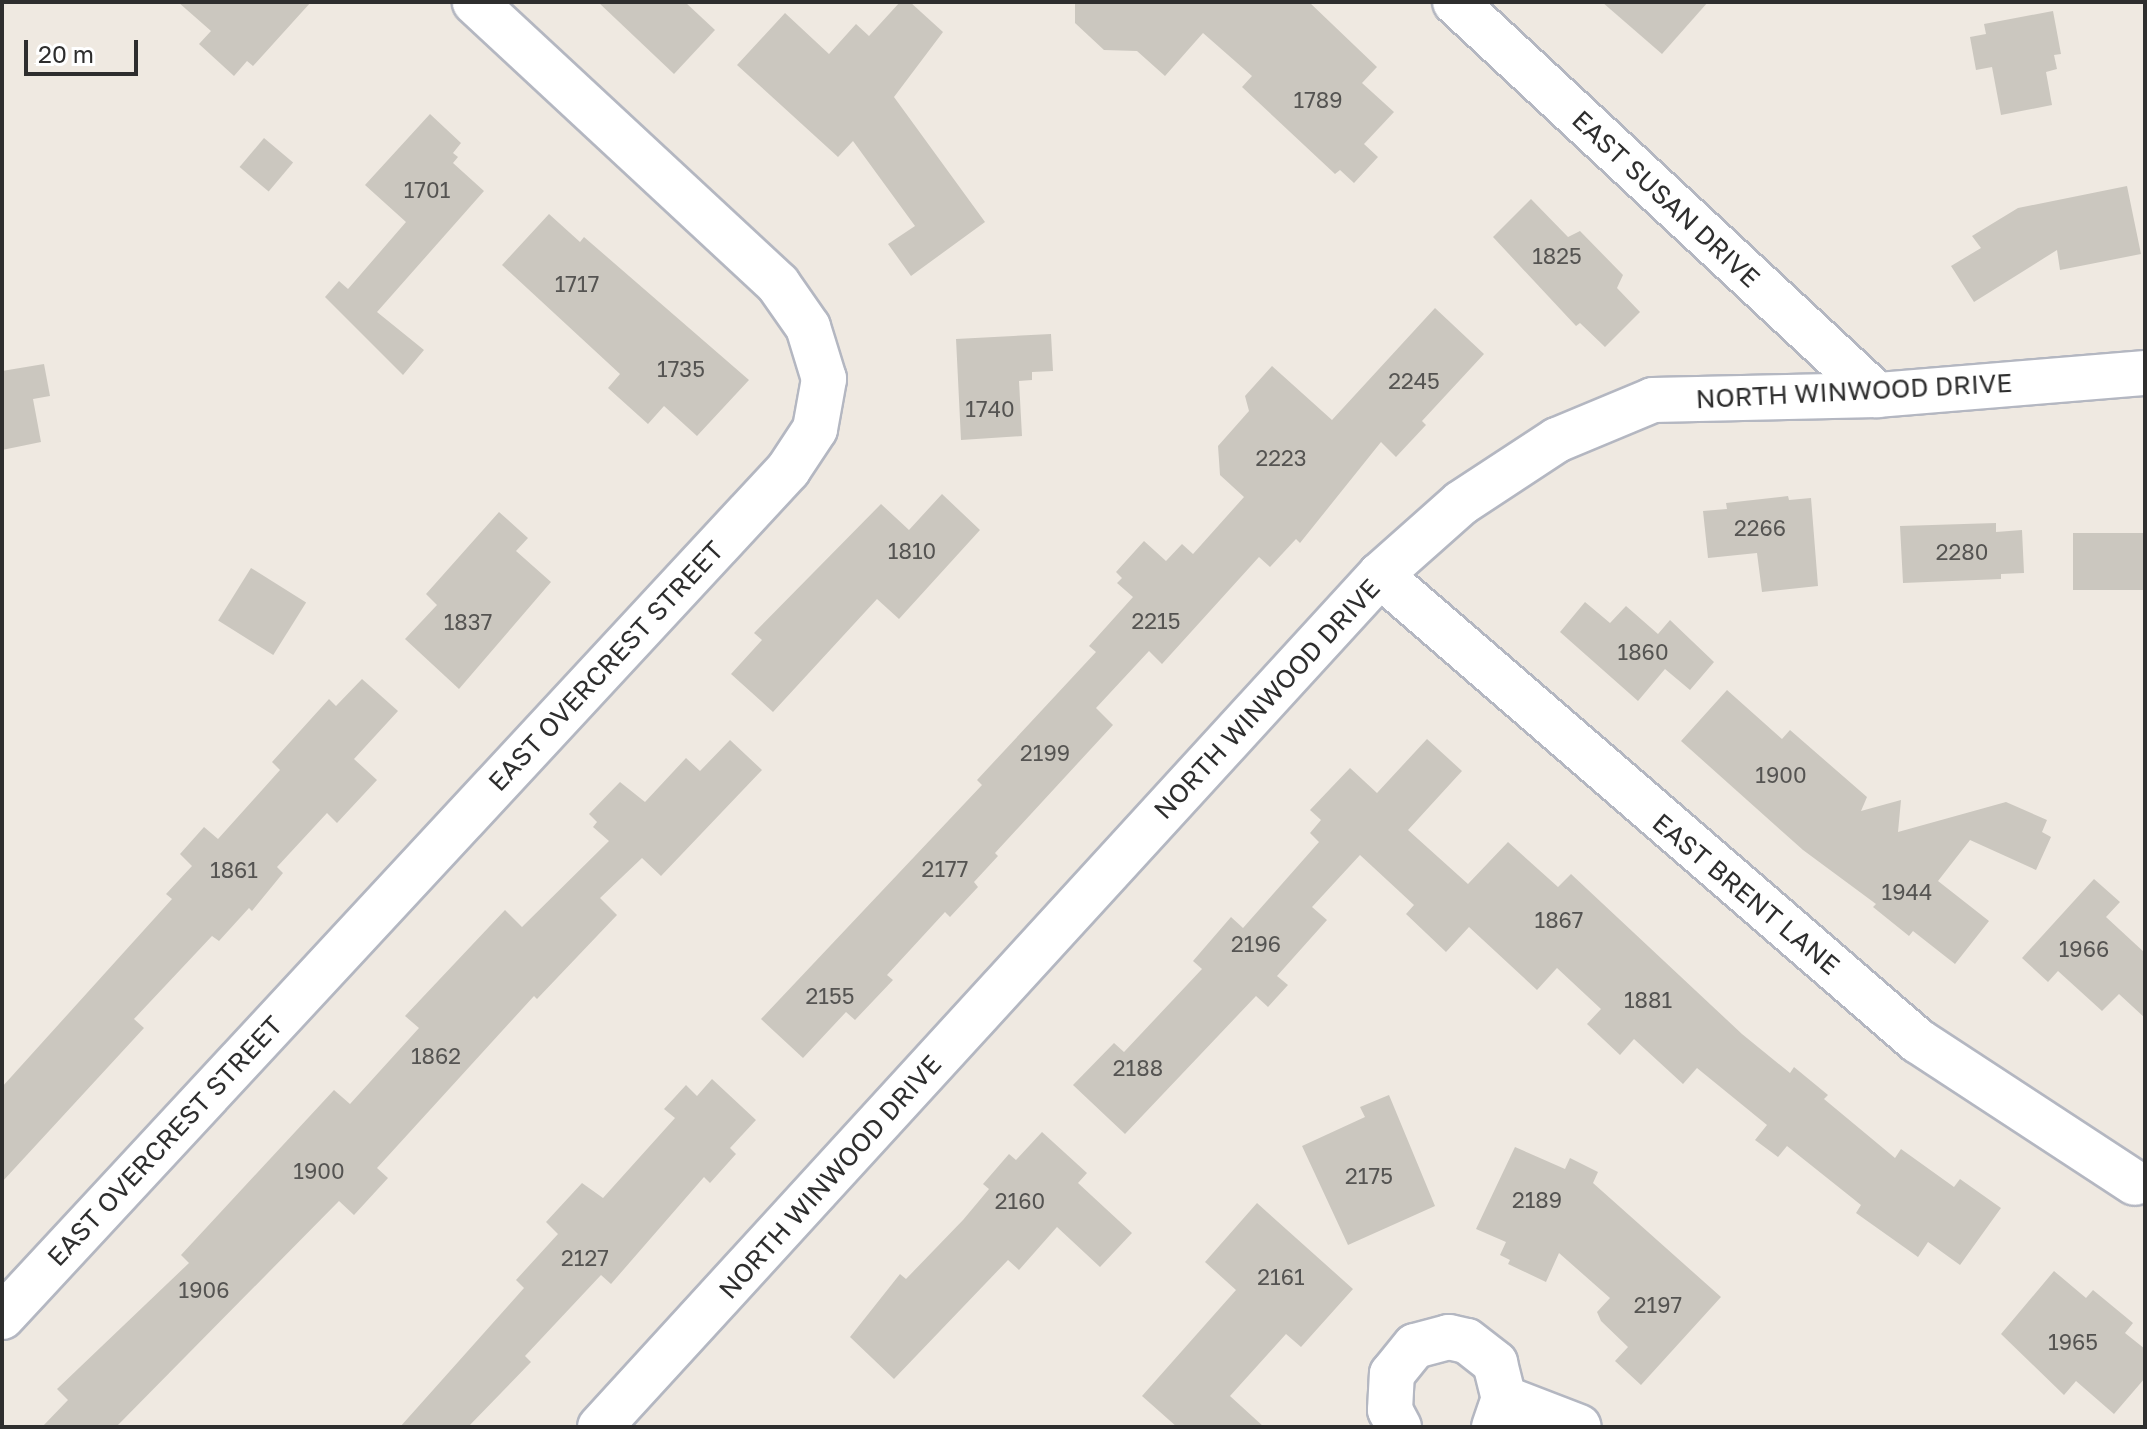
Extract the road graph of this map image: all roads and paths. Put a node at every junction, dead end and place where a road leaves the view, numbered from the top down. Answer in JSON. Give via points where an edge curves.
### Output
{"nodes":[{"id":1,"x":475,"y":2,"type":"edge"},
{"id":2,"x":1455,"y":2,"type":"edge"},
{"id":3,"x":2145,"y":373,"type":"edge"},
{"id":4,"x":1877,"y":395,"type":"junction"},
{"id":5,"x":1380,"y":575,"type":"junction"},
{"id":6,"x":2135,"y":1183,"type":"dead end"},
{"id":7,"x":2,"y":1317,"type":"edge"},
{"id":8,"x":1499,"y":1412,"type":"edge"},
{"id":9,"x":600,"y":1427,"type":"edge"},
{"id":10,"x":1398,"y":1427,"type":"edge"},
{"id":11,"x":1579,"y":1427,"type":"edge"}],
"edges":[{"from":1,"to":7,"type":"street","name":"EAST OVERCREST STREET","via":[[778,284],[808,327],[824,379],[815,429],[777,482]]},
{"from":2,"to":4,"type":"street","name":"EAST SUSAN DRIVE"},
{"from":3,"to":4,"type":"street","name":"NORTH WINWOOD DRIVE"},
{"from":4,"to":5,"type":"street","name":"NORTH WINWOOD DRIVE","via":[[1653,400],[1557,440],[1461,503]]},
{"from":5,"to":6,"type":"street","name":"EAST BRENT LANE","via":[[1918,1041]]},
{"from":5,"to":9,"type":"street","name":"NORTH WINWOOD DRIVE"},
{"from":8,"to":10,"type":"street","via":[[1503,1380],[1483,1350],[1458,1339],[1431,1339],[1401,1358],[1392,1374],[1390,1410]]},
{"from":8,"to":11,"type":"street"}]}
